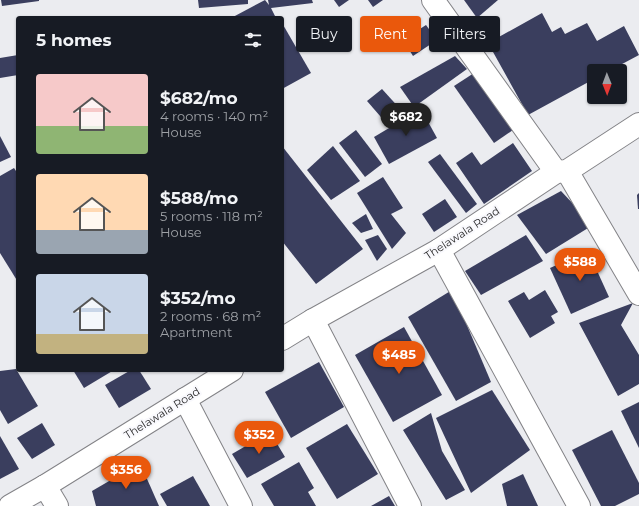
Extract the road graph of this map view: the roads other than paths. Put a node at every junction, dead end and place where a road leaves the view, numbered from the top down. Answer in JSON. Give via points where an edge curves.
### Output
{"nodes":[{"id":1,"x":433,"y":0,"type":"edge"},
{"id":2,"x":639,"y":124,"type":"edge"},
{"id":3,"x":562,"y":171,"type":"junction"},
{"id":4,"x":438,"y":250,"type":"junction"},
{"id":5,"x":639,"y":294,"type":"edge"},
{"id":6,"x":313,"y":320,"type":"junction"},
{"id":7,"x":284,"y":338,"type":"edge"},
{"id":8,"x":229,"y":372,"type":"edge"},
{"id":9,"x":185,"y":400,"type":"junction"},
{"id":10,"x":45,"y":486,"type":"junction"},
{"id":11,"x":10,"y":506,"type":"edge"},
{"id":12,"x":57,"y":506,"type":"edge"},
{"id":13,"x":241,"y":506,"type":"edge"},
{"id":14,"x":410,"y":506,"type":"edge"},
{"id":15,"x":579,"y":506,"type":"edge"}],
"edges":[{"from":1,"to":3,"type":"street"},
{"from":2,"to":3,"type":"street","name":"Thelawala Road"},
{"from":3,"to":4,"type":"street","name":"Thelawala Road"},
{"from":3,"to":5,"type":"street"},
{"from":4,"to":6,"type":"street","name":"Thelawala Road"},
{"from":4,"to":15,"type":"street"},
{"from":6,"to":7,"type":"street","name":"Thelawala Road"},
{"from":6,"to":14,"type":"street"},
{"from":8,"to":9,"type":"street","name":"Thelawala Road"},
{"from":9,"to":10,"type":"street","name":"Thelawala Road"},
{"from":9,"to":13,"type":"street"},
{"from":10,"to":11,"type":"street","name":"Thelawala Road"},
{"from":10,"to":12,"type":"street"}]}
